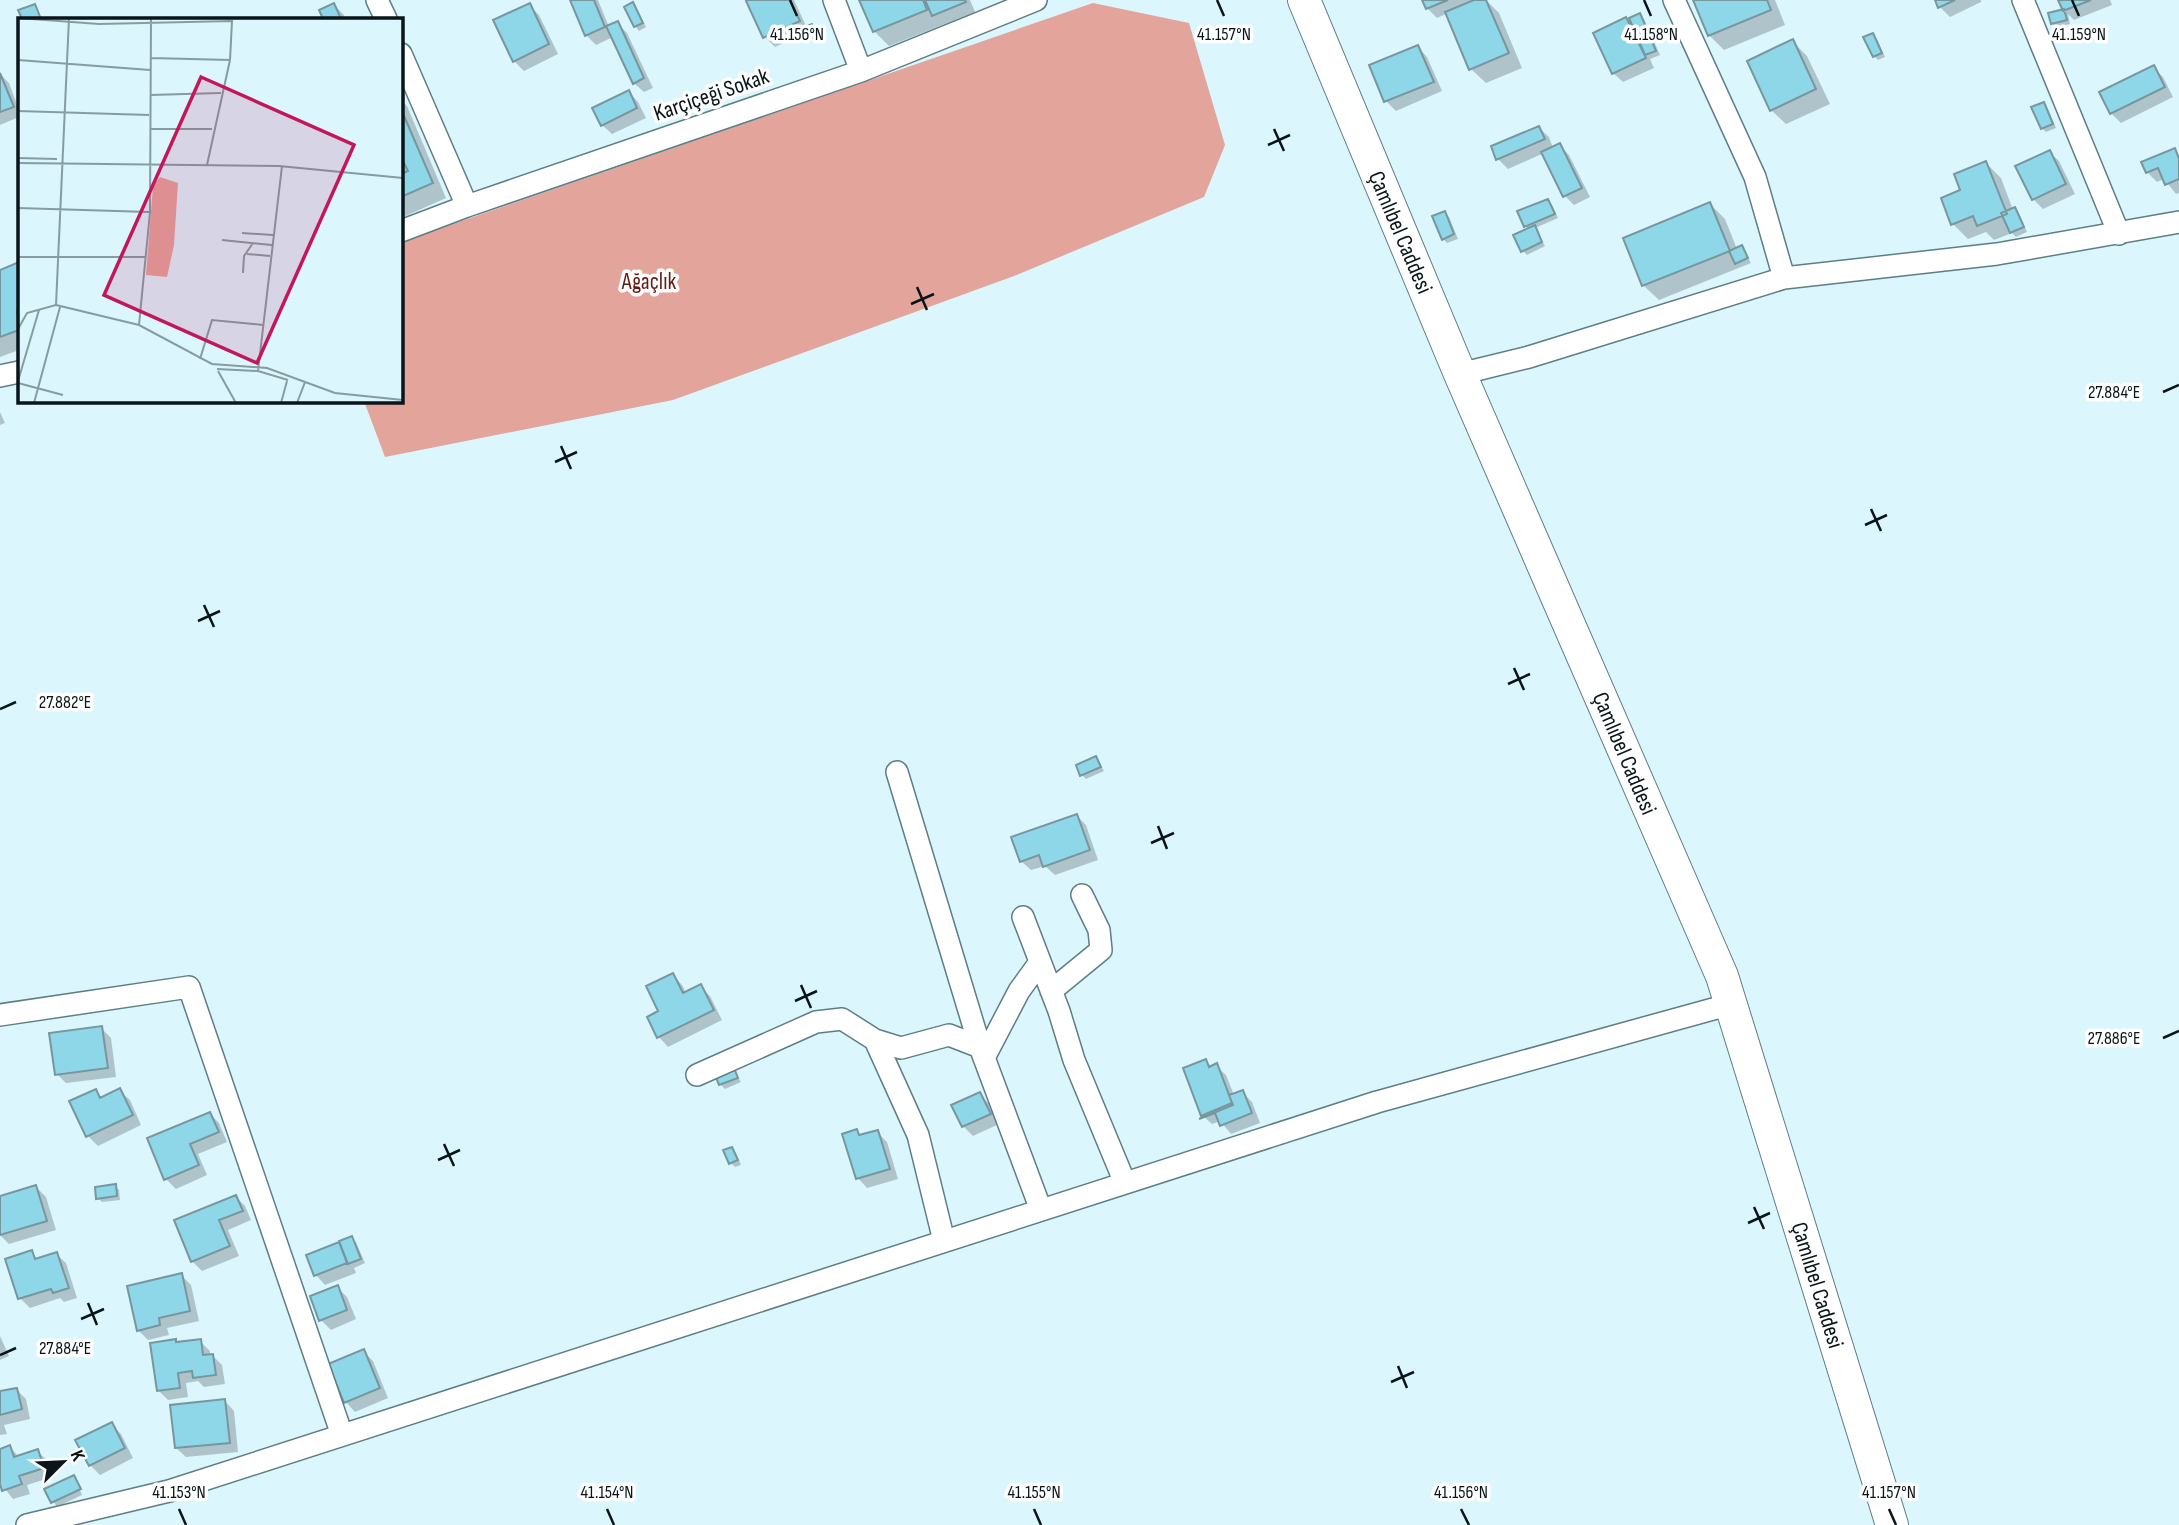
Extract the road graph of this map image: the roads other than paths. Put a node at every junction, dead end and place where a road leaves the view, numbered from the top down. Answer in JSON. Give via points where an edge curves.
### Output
{"nodes":[{"id":1,"x":377,"y":0,"type":"edge"},
{"id":2,"x":834,"y":0,"type":"edge"},
{"id":3,"x":1036,"y":0,"type":"edge"},
{"id":4,"x":1304,"y":0,"type":"edge"},
{"id":5,"x":1674,"y":0,"type":"edge"},
{"id":6,"x":2023,"y":0,"type":"edge"},
{"id":7,"x":386,"y":18,"type":"edge"},
{"id":8,"x":402,"y":56,"type":"edge"},
{"id":9,"x":861,"y":71,"type":"junction"},
{"id":10,"x":467,"y":206,"type":"junction"},
{"id":11,"x":2179,"y":222,"type":"edge"},
{"id":12,"x":402,"y":231,"type":"edge"},
{"id":13,"x":2119,"y":234,"type":"junction"},
{"id":14,"x":1783,"y":278,"type":"junction"},
{"id":15,"x":18,"y":372,"type":"edge"},
{"id":16,"x":1460,"y":374,"type":"junction"},
{"id":17,"x":0,"y":376,"type":"edge"},
{"id":18,"x":897,"y":772,"type":"dead end"},
{"id":19,"x":1082,"y":895,"type":"dead end"},
{"id":20,"x":1023,"y":917,"type":"dead end"},
{"id":21,"x":1040,"y":962,"type":"junction"},
{"id":22,"x":1051,"y":991,"type":"junction"},
{"id":23,"x":1731,"y":1004,"type":"junction"},
{"id":24,"x":0,"y":1015,"type":"edge"},
{"id":25,"x":875,"y":1040,"type":"junction"},
{"id":26,"x":982,"y":1052,"type":"junction"},
{"id":27,"x":697,"y":1075,"type":"dead end"},
{"id":28,"x":1125,"y":1183,"type":"junction"},
{"id":29,"x":1041,"y":1210,"type":"junction"},
{"id":30,"x":944,"y":1241,"type":"junction"},
{"id":31,"x":342,"y":1435,"type":"junction"},
{"id":32,"x":27,"y":1525,"type":"edge"},
{"id":33,"x":1892,"y":1525,"type":"edge"}],
"edges":[{"from":1,"to":7,"type":"street"},
{"from":2,"to":9,"type":"street"},
{"from":3,"to":9,"type":"street","name":"Karçiçeği Sokak"},
{"from":4,"to":16,"type":"main road","name":"Çamlıbel Caddesi"},
{"from":5,"to":14,"type":"street","via":[[1755,177]]},
{"from":6,"to":13,"type":"street"},
{"from":8,"to":10,"type":"street"},
{"from":9,"to":10,"type":"street","name":"Karçiçeği Sokak"},
{"from":10,"to":12,"type":"street","name":"Karçiçeği Sokak"},
{"from":11,"to":13,"type":"street"},
{"from":13,"to":14,"type":"street","via":[[1997,254]]},
{"from":14,"to":16,"type":"street"},
{"from":15,"to":17,"type":"street"},
{"from":16,"to":23,"type":"main road","name":"Çamlıbel Caddesi"},
{"from":18,"to":26,"type":"street"},
{"from":19,"to":22,"type":"street","via":[[1099,930],[1101,950]]},
{"from":20,"to":21,"type":"street"},
{"from":21,"to":22,"type":"street"},
{"from":21,"to":26,"type":"street"},
{"from":22,"to":28,"type":"street"},
{"from":23,"to":28,"type":"street","via":[[1377,1102]]},
{"from":23,"to":33,"type":"main road","name":"Çamlıbel Caddesi"},
{"from":24,"to":31,"type":"street","via":[[189,987]]},
{"from":25,"to":26,"type":"street","via":[[901,1048],[949,1034]]},
{"from":25,"to":27,"type":"street","via":[[842,1019],[816,1022]]},
{"from":25,"to":30,"type":"street","via":[[918,1135]]},
{"from":26,"to":29,"type":"street"},
{"from":28,"to":29,"type":"street"},
{"from":29,"to":30,"type":"street"},
{"from":30,"to":31,"type":"street"},
{"from":31,"to":32,"type":"street","via":[[169,1491]]}]}
